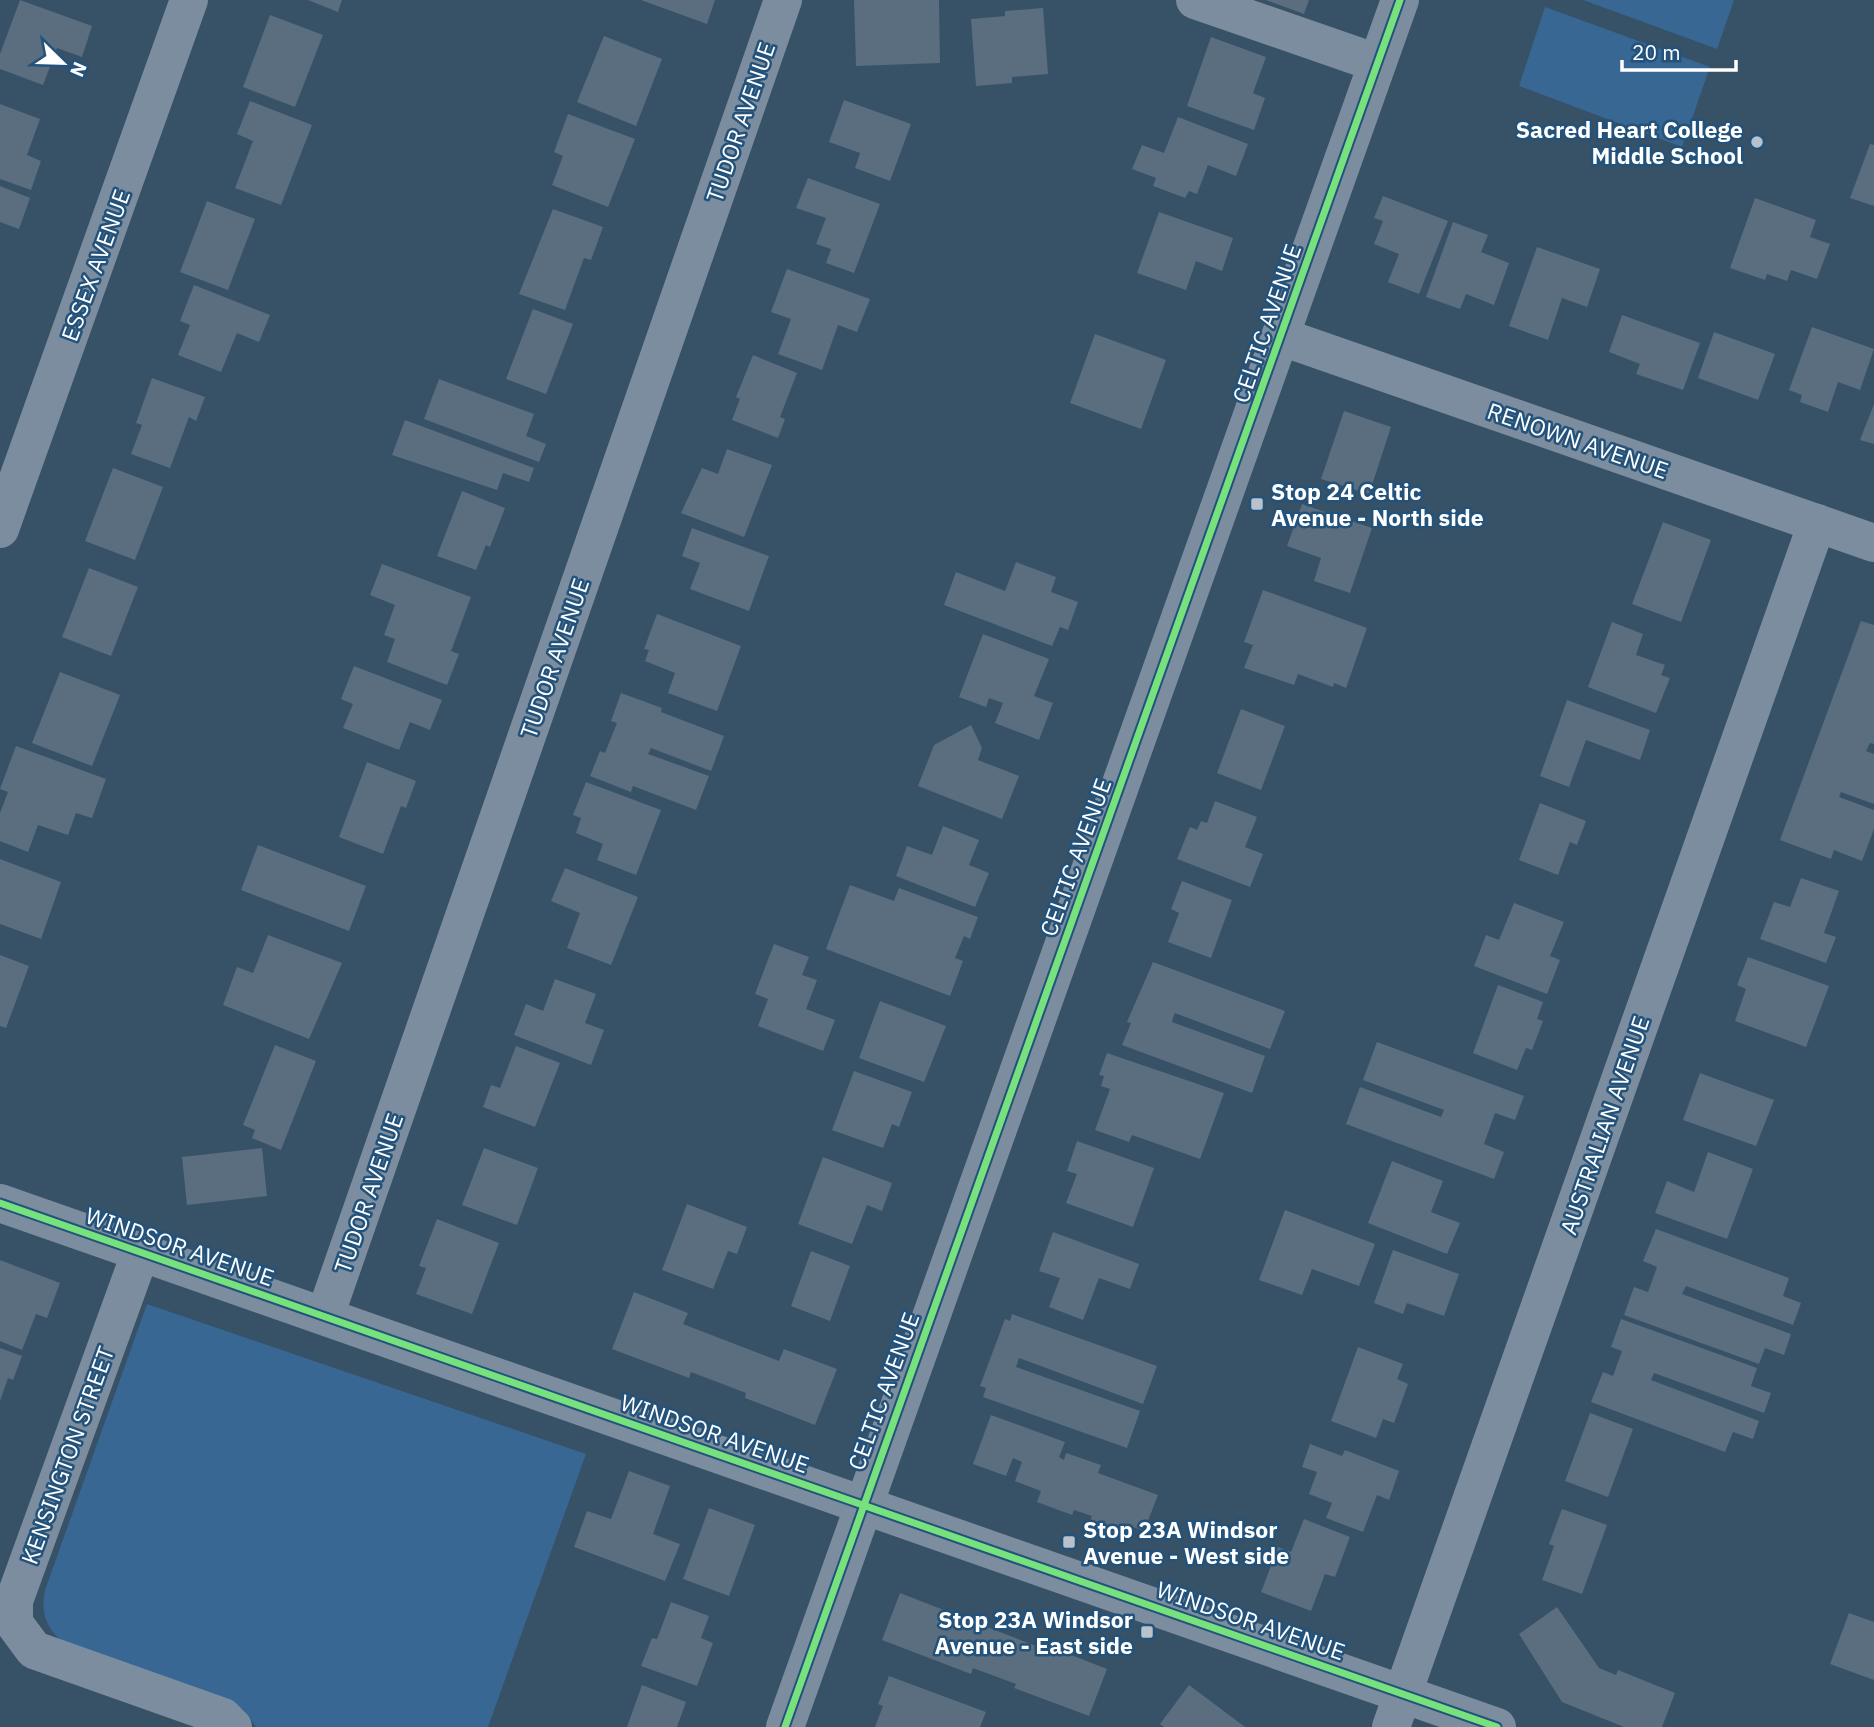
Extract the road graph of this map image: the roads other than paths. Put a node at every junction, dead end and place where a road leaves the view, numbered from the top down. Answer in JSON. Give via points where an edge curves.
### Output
{"nodes":[{"id":1,"x":189,"y":0,"type":"edge"},
{"id":2,"x":783,"y":0,"type":"edge"},
{"id":3,"x":1195,"y":0,"type":"edge"},
{"id":4,"x":1400,"y":0,"type":"edge"},
{"id":5,"x":1377,"y":63,"type":"junction"},
{"id":6,"x":1282,"y":337,"type":"junction"},
{"id":7,"x":1817,"y":523,"type":"junction"},
{"id":8,"x":0,"y":529,"type":"edge"},
{"id":9,"x":1874,"y":543,"type":"edge"},
{"id":10,"x":0,"y":1203,"type":"edge"},
{"id":11,"x":141,"y":1254,"type":"junction"},
{"id":12,"x":325,"y":1316,"type":"junction"},
{"id":13,"x":862,"y":1505,"type":"junction"},
{"id":14,"x":7,"y":1624,"type":"edge"},
{"id":15,"x":1397,"y":1710,"type":"edge"},
{"id":16,"x":233,"y":1727,"type":"edge"},
{"id":17,"x":785,"y":1727,"type":"edge"},
{"id":18,"x":1497,"y":1727,"type":"edge"}],
"edges":[{"from":1,"to":8,"type":"street","name":"ESSEX AVENUE"},
{"from":2,"to":12,"type":"street","name":"TUDOR AVENUE"},
{"from":3,"to":5,"type":"street"},
{"from":4,"to":5,"type":"street","name":"CELTIC AVENUE"},
{"from":5,"to":6,"type":"street","name":"CELTIC AVENUE"},
{"from":6,"to":7,"type":"street","name":"RENOWN AVENUE"},
{"from":6,"to":13,"type":"street","name":"CELTIC AVENUE"},
{"from":7,"to":9,"type":"street","name":"RENOWN AVENUE"},
{"from":7,"to":15,"type":"street","name":"AUSTRALIAN AVENUE"},
{"from":10,"to":11,"type":"street","name":"WINDSOR AVENUE"},
{"from":11,"to":12,"type":"street","name":"WINDSOR AVENUE"},
{"from":11,"to":14,"type":"street","name":"KENSINGTON STREET"},
{"from":12,"to":13,"type":"street","name":"WINDSOR AVENUE"},
{"from":13,"to":15,"type":"street","name":"WINDSOR AVENUE"},
{"from":13,"to":17,"type":"street","name":"CELTIC AVENUE"},
{"from":14,"to":16,"type":"street","name":"KENSINGTON STREET","via":[[34,1650],[223,1717]]},
{"from":15,"to":18,"type":"street","name":"WINDSOR AVENUE"}]}
